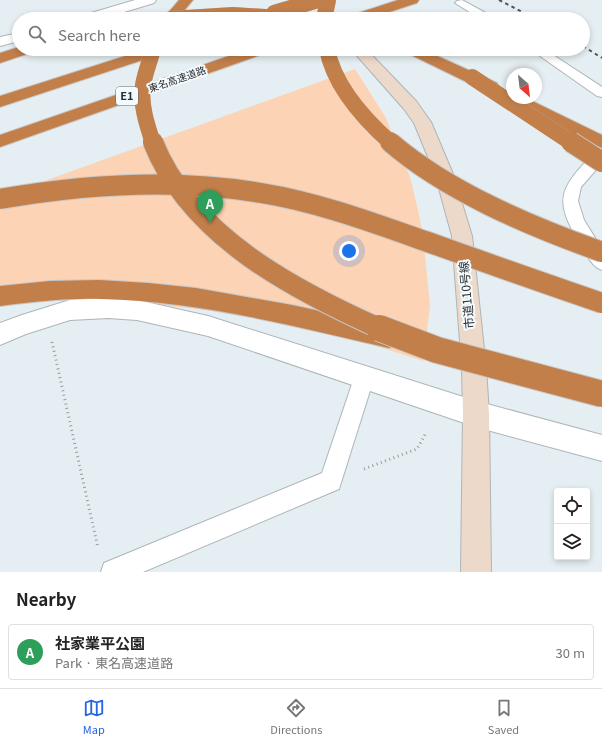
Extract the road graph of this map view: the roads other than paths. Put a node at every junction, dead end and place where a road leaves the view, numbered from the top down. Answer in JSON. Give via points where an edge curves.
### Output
{"nodes":[{"id":1,"x":150,"y":0,"type":"edge"},
{"id":2,"x":186,"y":0,"type":"edge"},
{"id":3,"x":304,"y":0,"type":"edge"},
{"id":4,"x":318,"y":0,"type":"edge"},
{"id":5,"x":328,"y":0,"type":"edge"},
{"id":6,"x":412,"y":0,"type":"edge"},
{"id":7,"x":461,"y":3,"type":"dead end"},
{"id":8,"x":110,"y":12,"type":"edge"},
{"id":9,"x":176,"y":12,"type":"edge"},
{"id":10,"x":278,"y":12,"type":"edge"},
{"id":11,"x":317,"y":12,"type":"edge"},
{"id":12,"x":324,"y":12,"type":"edge"},
{"id":13,"x":375,"y":12,"type":"edge"},
{"id":14,"x":477,"y":12,"type":"edge"},
{"id":15,"x":12,"y":39,"type":"edge"},
{"id":16,"x":0,"y":42,"type":"edge"},
{"id":17,"x":12,"y":54,"type":"edge"},
{"id":18,"x":141,"y":56,"type":"edge"},
{"id":19,"x":151,"y":56,"type":"edge"},
{"id":20,"x":245,"y":56,"type":"edge"},
{"id":21,"x":329,"y":56,"type":"edge"},
{"id":22,"x":364,"y":56,"type":"edge"},
{"id":23,"x":426,"y":56,"type":"edge"},
{"id":24,"x":546,"y":56,"type":"edge"},
{"id":25,"x":0,"y":58,"type":"edge"},
{"id":26,"x":472,"y":77,"type":"junction"},
{"id":27,"x":506,"y":94,"type":"edge"},
{"id":28,"x":602,"y":94,"type":"edge"},
{"id":29,"x":0,"y":102,"type":"edge"},
{"id":30,"x":525,"y":104,"type":"edge"},
{"id":31,"x":0,"y":141,"type":"edge"},
{"id":32,"x":602,"y":142,"type":"edge"},
{"id":33,"x":602,"y":154,"type":"edge"},
{"id":34,"x":602,"y":162,"type":"edge"},
{"id":35,"x":0,"y":199,"type":"edge"},
{"id":36,"x":602,"y":252,"type":"edge"},
{"id":37,"x":602,"y":263,"type":"edge"},
{"id":38,"x":0,"y":296,"type":"edge"},
{"id":39,"x":602,"y":303,"type":"edge"},
{"id":40,"x":0,"y":334,"type":"edge"},
{"id":41,"x":424,"y":345,"type":"junction"},
{"id":42,"x":364,"y":378,"type":"junction"},
{"id":43,"x":602,"y":394,"type":"edge"},
{"id":44,"x":476,"y":414,"type":"junction"},
{"id":45,"x":602,"y":448,"type":"edge"},
{"id":46,"x":113,"y":572,"type":"edge"},
{"id":47,"x":476,"y":572,"type":"edge"}],
"edges":[{"from":1,"to":8,"type":"street"},
{"from":2,"to":9,"type":"highway"},
{"from":3,"to":11,"type":"street"},
{"from":4,"to":10,"type":"highway","bridge":true},
{"from":5,"to":12,"type":"highway","bridge":true},
{"from":6,"to":13,"type":"highway"},
{"from":7,"to":14,"type":"lane"},
{"from":15,"to":16,"type":"street"},
{"from":17,"to":25,"type":"highway"},
{"from":18,"to":29,"type":"highway"},
{"from":19,"to":41,"type":"highway","bridge":true,"via":[[143,86],[148,130],[172,180],[191,205],[245,253],[280,277],[324,302]]},
{"from":20,"to":31,"type":"highway","name":"東名高速道路","number":"E1"},
{"from":21,"to":36,"type":"highway","bridge":true,"via":[[337,78],[352,102],[402,151],[463,192],[548,231]]},
{"from":22,"to":44,"type":"street","name":"市道110号線","via":[[410,105],[422,122],[437,155],[454,205],[462,236]]},
{"from":23,"to":26,"type":"highway"},
{"from":24,"to":28,"type":"lane"},
{"from":26,"to":27,"type":"highway","bridge":true},
{"from":26,"to":34,"type":"highway","bridge":true},
{"from":30,"to":32,"type":"highway"},
{"from":33,"to":37,"type":"lane","via":[[574,187],[570,205],[580,228]]},
{"from":35,"to":39,"type":"highway","bridge":true,"via":[[88,185],[140,183],[244,190],[297,200],[351,215]]},
{"from":38,"to":41,"type":"highway","bridge":true,"via":[[71,289],[126,289],[176,294],[265,309]]},
{"from":40,"to":42,"type":"street","via":[[70,310],[137,310],[208,326]]},
{"from":41,"to":43,"type":"highway","bridge":true},
{"from":42,"to":44,"type":"street"},
{"from":42,"to":46,"type":"lane","via":[[331,481]]},
{"from":44,"to":45,"type":"street"},
{"from":44,"to":47,"type":"street","name":"市道110号線"}]}
